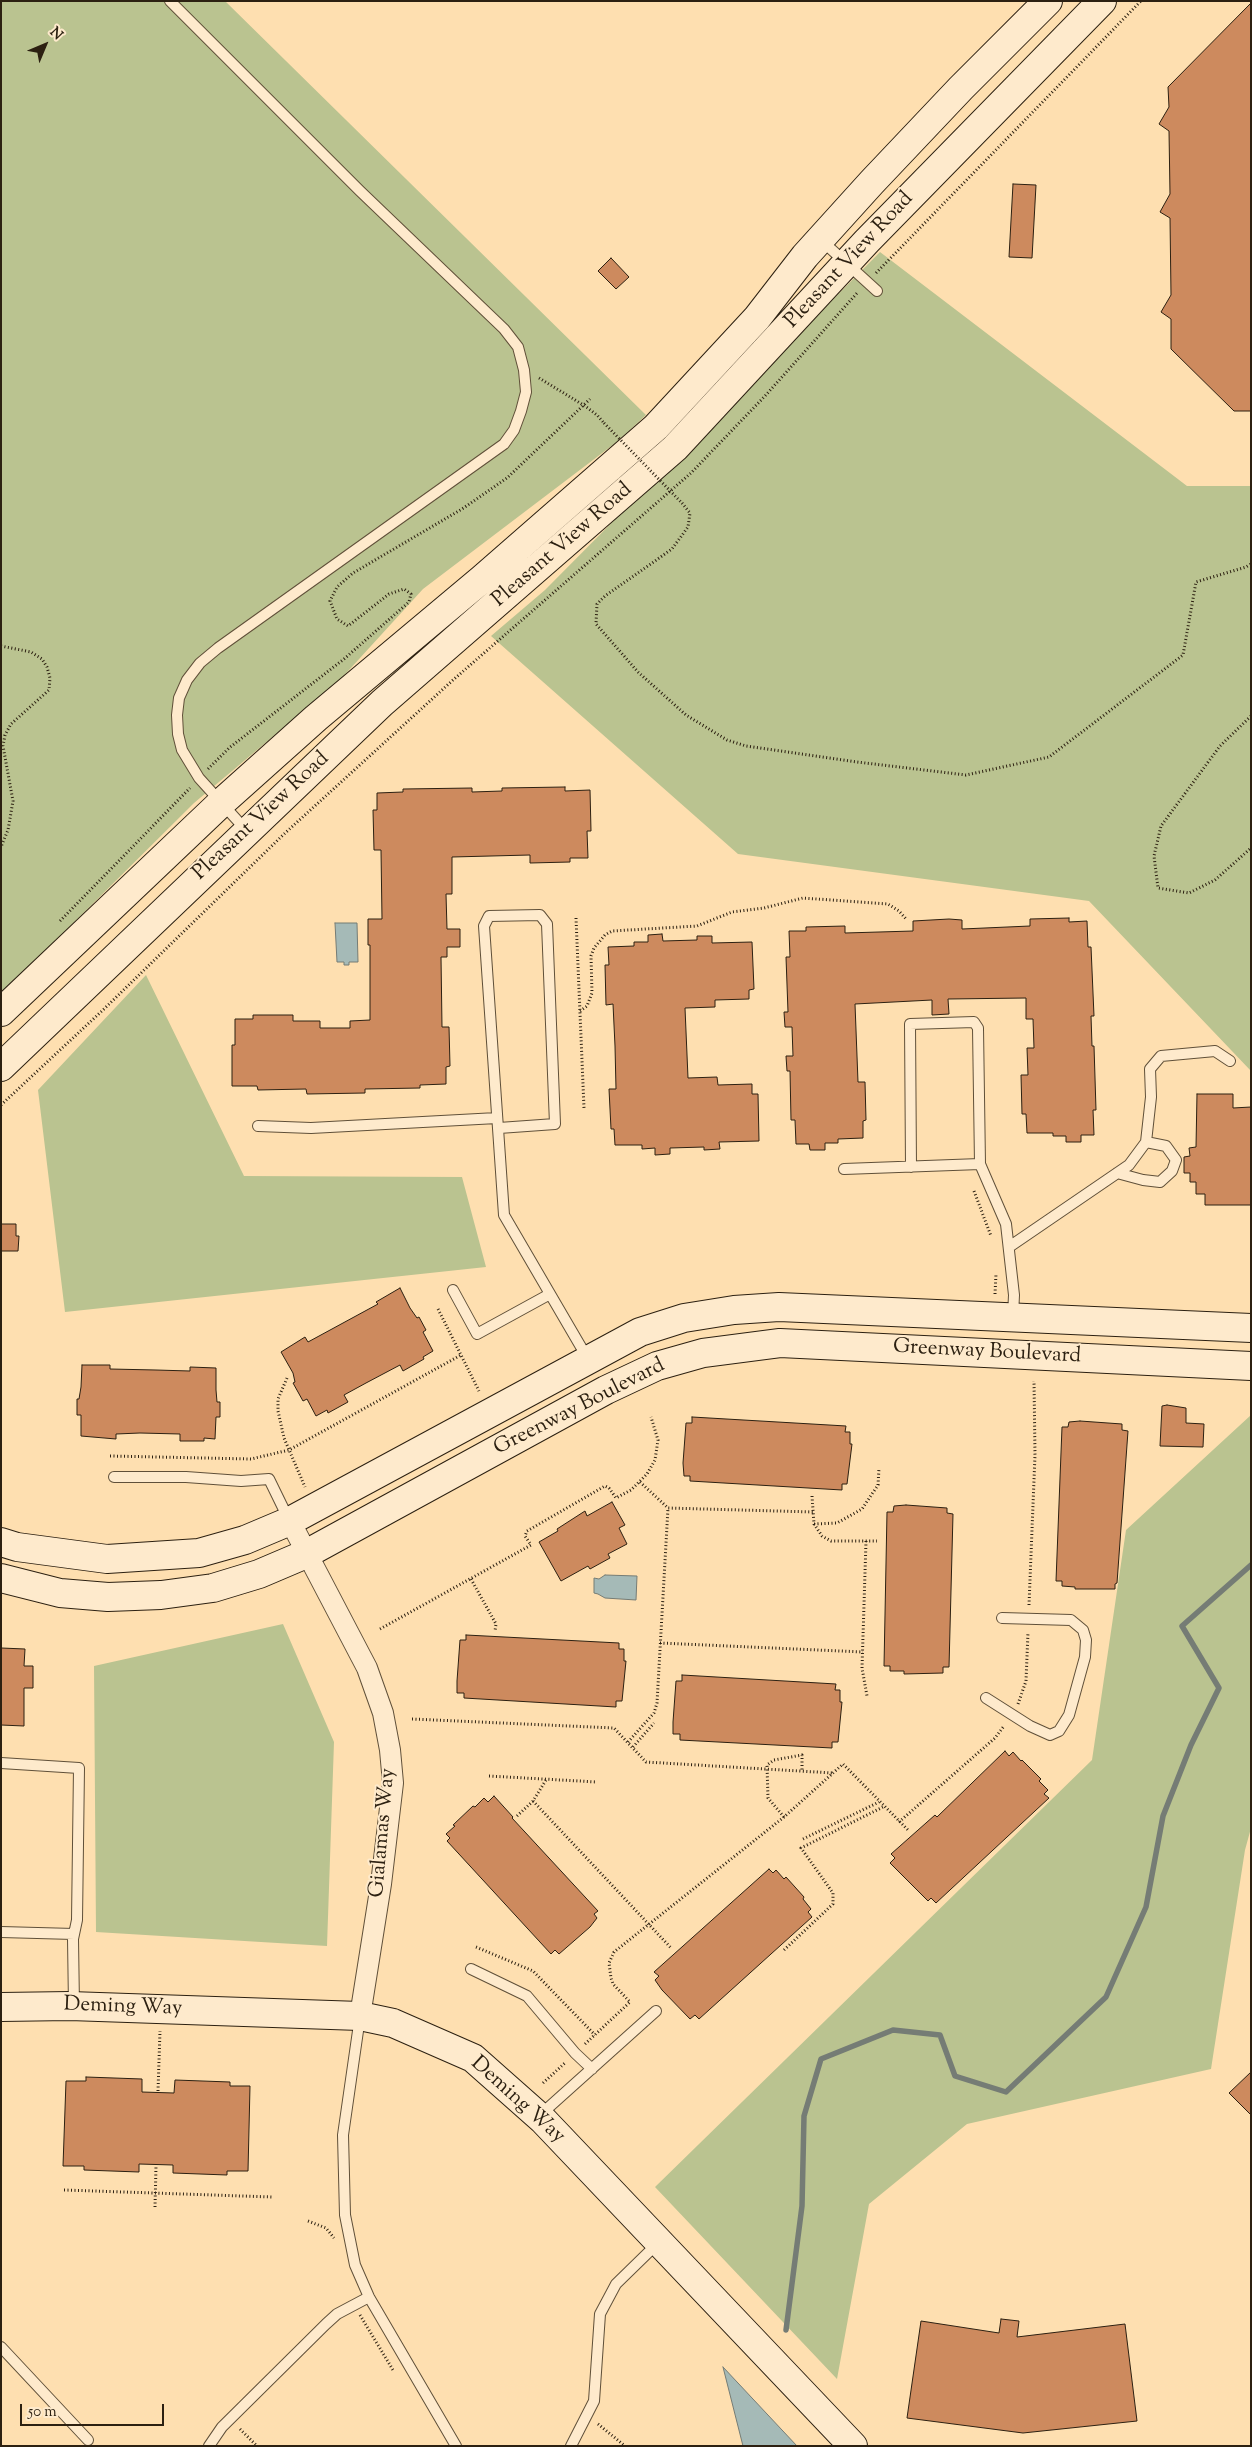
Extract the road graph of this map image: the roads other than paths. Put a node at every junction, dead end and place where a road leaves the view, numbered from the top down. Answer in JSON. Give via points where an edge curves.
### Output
{"nodes":[{"id":1,"x":170,"y":1,"type":"edge"},
{"id":2,"x":1048,"y":1,"type":"edge"},
{"id":3,"x":1102,"y":1,"type":"edge"},
{"id":4,"x":820,"y":239,"type":"junction"},
{"id":5,"x":847,"y":263,"type":"junction"},
{"id":6,"x":877,"y":291,"type":"dead end"},
{"id":7,"x":221,"y":803,"type":"junction"},
{"id":8,"x":247,"y":831,"type":"junction"},
{"id":9,"x":1,"y":1012,"type":"edge"},
{"id":10,"x":1230,"y":1061,"type":"dead end"},
{"id":11,"x":1,"y":1066,"type":"edge"},
{"id":12,"x":498,"y":1123,"type":"junction"},
{"id":13,"x":258,"y":1126,"type":"dead end"},
{"id":14,"x":1146,"y":1142,"type":"junction"},
{"id":15,"x":980,"y":1164,"type":"junction"},
{"id":16,"x":911,"y":1167,"type":"junction"},
{"id":17,"x":844,"y":1169,"type":"dead end"},
{"id":18,"x":1117,"y":1173,"type":"junction"},
{"id":19,"x":1009,"y":1247,"type":"junction"},
{"id":20,"x":453,"y":1290,"type":"dead end"},
{"id":21,"x":550,"y":1294,"type":"junction"},
{"id":22,"x":1014,"y":1316,"type":"junction"},
{"id":23,"x":1251,"y":1328,"type":"edge"},
{"id":24,"x":588,"y":1359,"type":"junction"},
{"id":25,"x":1251,"y":1366,"type":"edge"},
{"id":26,"x":114,"y":1477,"type":"dead end"},
{"id":27,"x":290,"y":1521,"type":"junction"},
{"id":28,"x":1,"y":1542,"type":"edge"},
{"id":29,"x":306,"y":1554,"type":"junction"},
{"id":30,"x":1,"y":1578,"type":"edge"},
{"id":31,"x":1002,"y":1618,"type":"dead end"},
{"id":32,"x":986,"y":1698,"type":"dead end"},
{"id":33,"x":1,"y":1763,"type":"edge"},
{"id":34,"x":1,"y":1932,"type":"edge"},
{"id":35,"x":74,"y":1934,"type":"junction"},
{"id":36,"x":471,"y":1969,"type":"dead end"},
{"id":37,"x":74,"y":2006,"type":"junction"},
{"id":38,"x":1,"y":2007,"type":"edge"},
{"id":39,"x":656,"y":2011,"type":"dead end"},
{"id":40,"x":360,"y":2016,"type":"junction"},
{"id":41,"x":592,"y":2068,"type":"junction"},
{"id":42,"x":538,"y":2116,"type":"junction"},
{"id":43,"x":658,"y":2243,"type":"junction"},
{"id":44,"x":369,"y":2297,"type":"junction"},
{"id":45,"x":1,"y":2347,"type":"edge"},
{"id":46,"x":88,"y":2440,"type":"dead end"},
{"id":47,"x":209,"y":2446,"type":"edge"},
{"id":48,"x":456,"y":2446,"type":"edge"},
{"id":49,"x":571,"y":2446,"type":"edge"},
{"id":50,"x":853,"y":2446,"type":"edge"}],
"edges":[{"from":1,"to":7,"type":"lane","via":[[367,198],[504,329],[518,347],[526,392],[514,430],[504,444],[218,648],[187,680],[179,698],[178,734],[182,750],[199,778]]},
{"from":2,"to":4,"type":"street","name":"Pleasant View Road","via":[[961,88]]},
{"from":3,"to":5,"type":"street","name":"Pleasant View Road"},
{"from":4,"to":5,"type":"lane"},
{"from":4,"to":7,"type":"street","name":"Pleasant View Road","via":[[757,318],[656,427]]},
{"from":5,"to":6,"type":"lane"},
{"from":5,"to":8,"type":"street","name":"Pleasant View Road","via":[[675,448],[382,703]]},
{"from":7,"to":8,"type":"lane"},
{"from":7,"to":9,"type":"street","name":"Pleasant View Road"},
{"from":8,"to":11,"type":"street","name":"Pleasant View Road"},
{"from":10,"to":14,"type":"lane","via":[[1215,1051],[1161,1056],[1150,1069],[1151,1097]]},
{"from":12,"to":12,"type":"lane","via":[[484,926],[489,916],[540,915],[547,924],[555,1124]]},
{"from":12,"to":13,"type":"lane","via":[[310,1128]]},
{"from":12,"to":21,"type":"lane","via":[[504,1215]]},
{"from":14,"to":18,"type":"lane","via":[[1129,1165]]},
{"from":14,"to":18,"type":"lane","via":[[1166,1146],[1176,1160],[1172,1171],[1160,1182]]},
{"from":15,"to":16,"type":"lane"},
{"from":15,"to":16,"type":"lane","via":[[978,1028],[974,1022],[910,1024]]},
{"from":15,"to":19,"type":"lane","via":[[1006,1224]]},
{"from":16,"to":17,"type":"lane"},
{"from":18,"to":19,"type":"lane"},
{"from":19,"to":22,"type":"lane"},
{"from":20,"to":21,"type":"lane","via":[[478,1334]]},
{"from":21,"to":24,"type":"lane"},
{"from":22,"to":23,"type":"street","name":"Greenway Boulevard"},
{"from":22,"to":24,"type":"street","name":"Greenway Boulevard","via":[[779,1307],[734,1310],[684,1318],[640,1332]]},
{"from":24,"to":27,"type":"street","name":"Greenway Boulevard"},
{"from":25,"to":29,"type":"street","name":"Greenway Boulevard","via":[[780,1343],[703,1353],[657,1366],[606,1390]]},
{"from":26,"to":27,"type":"lane","via":[[270,1479]]},
{"from":27,"to":28,"type":"street","name":"Greenway Boulevard","via":[[245,1540],[199,1553],[155,1557],[107,1559],[26,1549]]},
{"from":27,"to":29,"type":"street","name":"Gialamas Way"},
{"from":29,"to":30,"type":"street","name":"Greenway Boulevard","via":[[259,1574],[213,1588],[161,1595],[108,1597],[60,1592]]},
{"from":29,"to":40,"type":"street","name":"Gialamas Way","via":[[367,1668],[383,1713],[390,1750],[393,1783]]},
{"from":31,"to":32,"type":"lane","via":[[1071,1620],[1083,1630],[1085,1657],[1069,1716],[1059,1731],[1050,1735]]},
{"from":33,"to":35,"type":"lane","via":[[79,1768]]},
{"from":34,"to":35,"type":"lane"},
{"from":35,"to":37,"type":"lane"},
{"from":36,"to":41,"type":"lane","via":[[527,1996],[575,2053]]},
{"from":37,"to":38,"type":"street","name":"Deming Way"},
{"from":37,"to":40,"type":"street","name":"Deming Way"},
{"from":39,"to":41,"type":"lane"},
{"from":40,"to":42,"type":"street","name":"Deming Way","via":[[393,2023],[473,2058]]},
{"from":40,"to":44,"type":"lane","via":[[344,2135],[345,2215],[355,2265]]},
{"from":41,"to":42,"type":"lane"},
{"from":42,"to":43,"type":"street","name":"Deming Way"},
{"from":43,"to":49,"type":"lane","via":[[616,2284],[603,2307],[594,2401]]},
{"from":43,"to":50,"type":"street","name":"Deming Way"},
{"from":44,"to":47,"type":"lane","via":[[332,2319],[222,2427]]},
{"from":44,"to":48,"type":"lane"},
{"from":45,"to":46,"type":"lane"}]}
